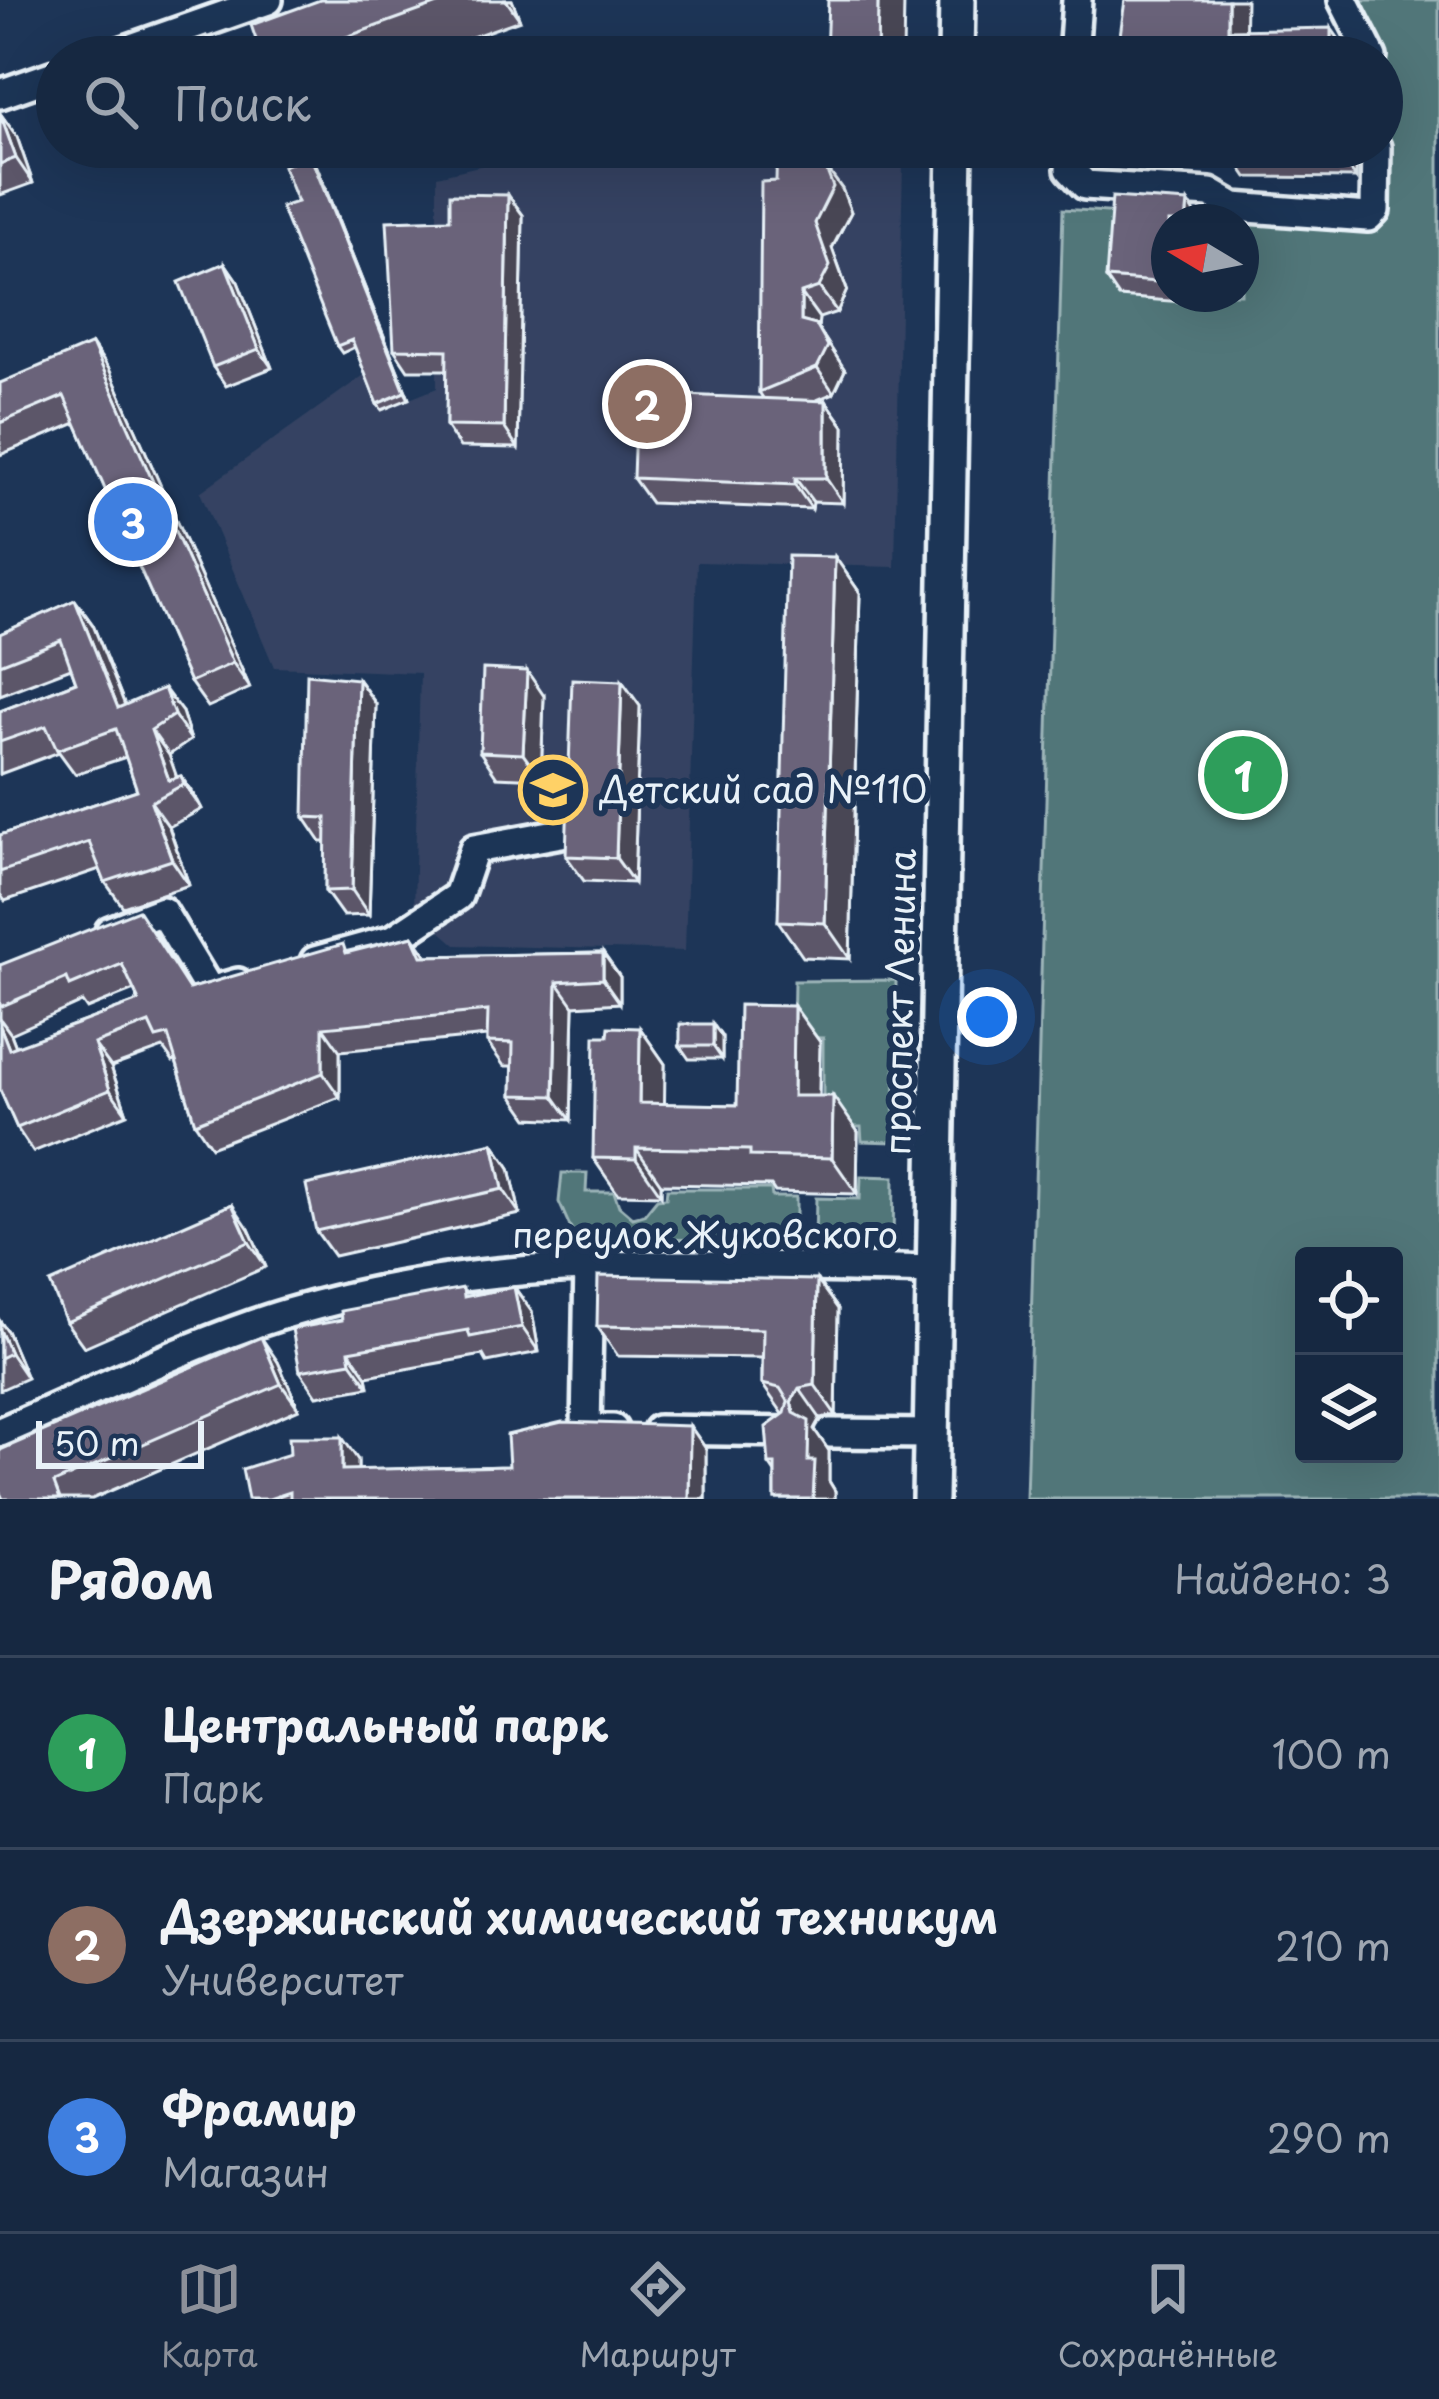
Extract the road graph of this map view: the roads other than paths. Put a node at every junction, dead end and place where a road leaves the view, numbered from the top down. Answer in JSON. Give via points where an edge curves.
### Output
{"nodes":[{"id":1,"x":268,"y":0,"type":"edge"},
{"id":2,"x":957,"y":0,"type":"edge"},
{"id":3,"x":1077,"y":0,"type":"edge"},
{"id":4,"x":1343,"y":0,"type":"edge"},
{"id":5,"x":166,"y":36,"type":"edge"},
{"id":6,"x":956,"y":36,"type":"edge"},
{"id":7,"x":1074,"y":36,"type":"edge"},
{"id":8,"x":1361,"y":36,"type":"edge"},
{"id":9,"x":36,"y":81,"type":"edge"},
{"id":10,"x":0,"y":94,"type":"edge"},
{"id":11,"x":955,"y":168,"type":"edge"},
{"id":12,"x":1070,"y":168,"type":"edge"},
{"id":13,"x":1376,"y":168,"type":"edge"},
{"id":14,"x":561,"y":833,"type":"edge"},
{"id":15,"x":81,"y":943,"type":"edge"},
{"id":16,"x":589,"y":1264,"type":"junction"},
{"id":17,"x":934,"y":1270,"type":"junction"},
{"id":18,"x":0,"y":1432,"type":"edge"},
{"id":19,"x":791,"y":1432,"type":"edge"},
{"id":20,"x":830,"y":1432,"type":"dead end"},
{"id":21,"x":931,"y":1434,"type":"junction"},
{"id":22,"x":930,"y":1499,"type":"edge"}],
"edges":[{"from":1,"to":5,"type":"street"},
{"from":2,"to":6,"type":"main road"},
{"from":3,"to":7,"type":"street"},
{"from":4,"to":8,"type":"street"},
{"from":9,"to":10,"type":"street"},
{"from":11,"to":17,"type":"main road","name":"проспект Ленина"},
{"from":12,"to":13,"type":"street","via":[[1085,185],[1210,193],[1234,207],[1368,217]]},
{"from":14,"to":15,"type":"street","via":[[474,849],[458,896],[394,938],[210,991],[162,911]]},
{"from":16,"to":17,"type":"street","name":"переулок Жуковского"},
{"from":16,"to":18,"type":"street","name":"переулок Жуковского","via":[[491,1272],[283,1314]]},
{"from":16,"to":19,"type":"street","via":[[586,1429]]},
{"from":17,"to":21,"type":"main road","name":"проспект Ленина"},
{"from":20,"to":21,"type":"street"},
{"from":21,"to":22,"type":"main road","name":"проспект Ленина"}]}
